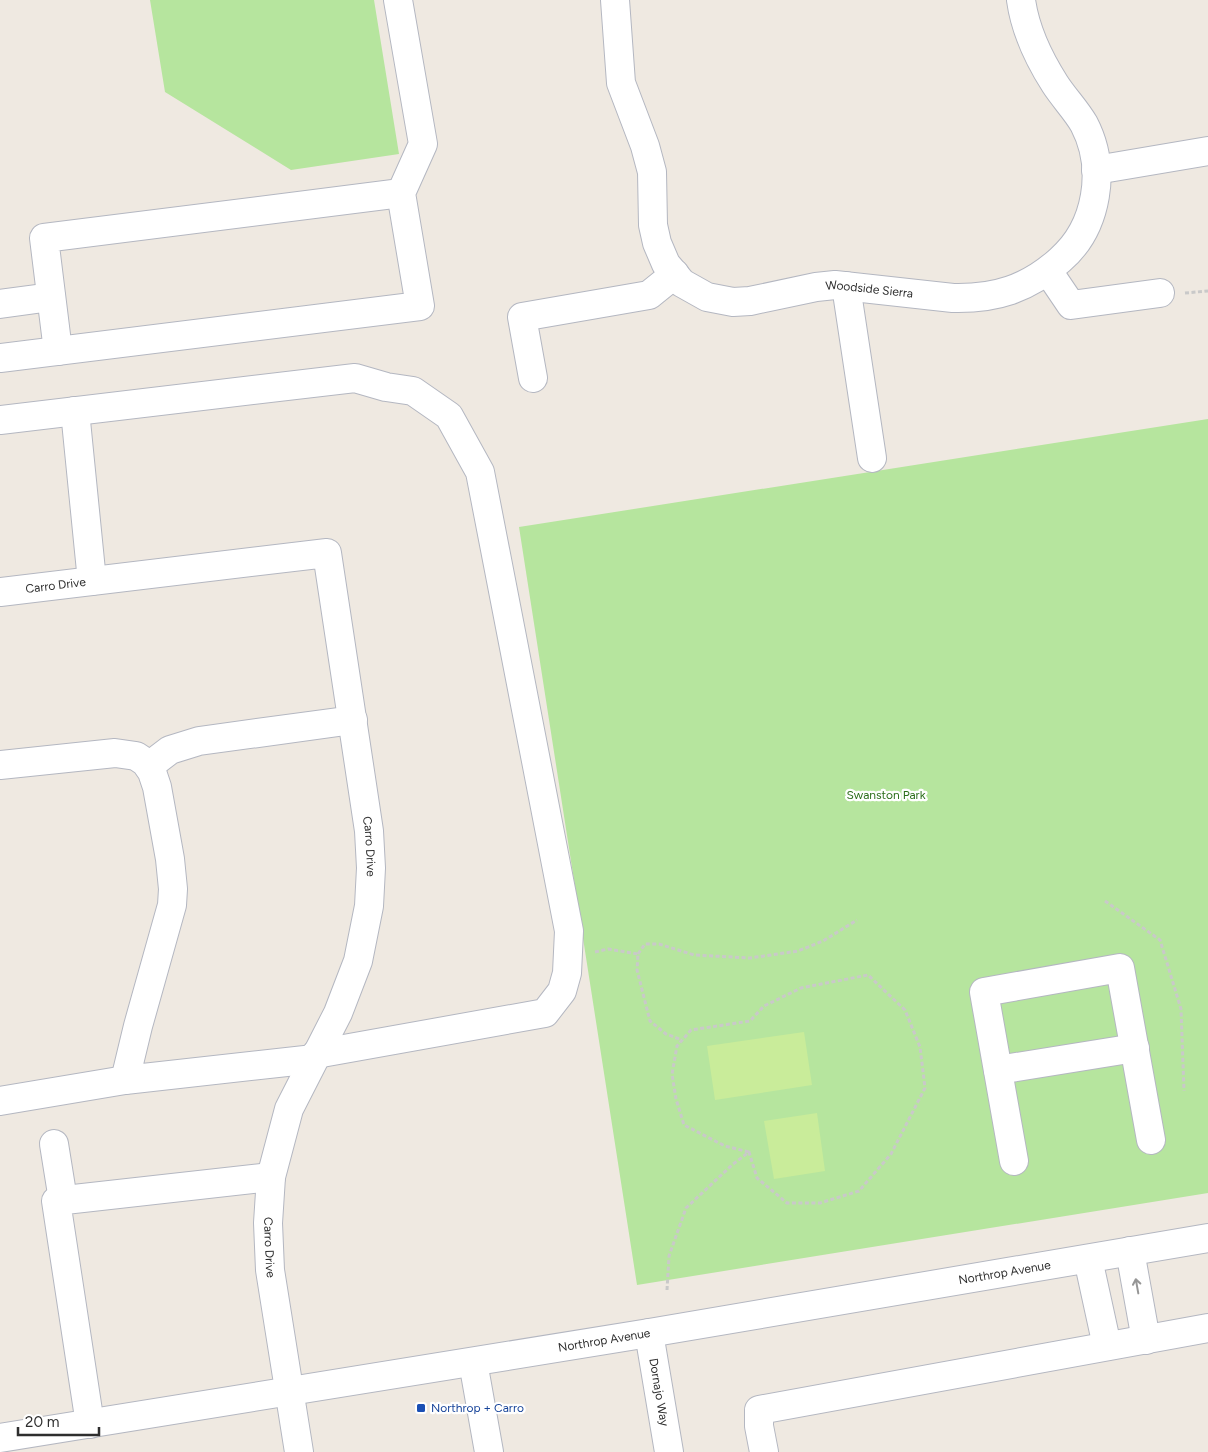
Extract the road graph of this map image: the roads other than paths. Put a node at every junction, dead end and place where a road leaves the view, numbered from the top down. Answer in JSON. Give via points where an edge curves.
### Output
{"nodes":[{"id":1,"x":398,"y":0,"type":"edge"},
{"id":2,"x":615,"y":0,"type":"edge"},
{"id":3,"x":1021,"y":0,"type":"edge"},
{"id":4,"x":1208,"y":151,"type":"edge"},
{"id":5,"x":1096,"y":170,"type":"junction"},
{"id":6,"x":401,"y":193,"type":"junction"},
{"id":7,"x":1048,"y":271,"type":"junction"},
{"id":8,"x":675,"y":274,"type":"junction"},
{"id":9,"x":846,"y":286,"type":"junction"},
{"id":10,"x":1160,"y":293,"type":"dead end"},
{"id":11,"x":51,"y":297,"type":"junction"},
{"id":12,"x":0,"y":304,"type":"edge"},
{"id":13,"x":58,"y":351,"type":"junction"},
{"id":14,"x":0,"y":358,"type":"edge"},
{"id":15,"x":533,"y":378,"type":"dead end"},
{"id":16,"x":75,"y":411,"type":"junction"},
{"id":17,"x":0,"y":420,"type":"edge"},
{"id":18,"x":872,"y":458,"type":"dead end"},
{"id":19,"x":92,"y":581,"type":"junction"},
{"id":20,"x":0,"y":592,"type":"edge"},
{"id":21,"x":353,"y":720,"type":"junction"},
{"id":22,"x":0,"y":765,"type":"edge"},
{"id":23,"x":149,"y":766,"type":"junction"},
{"id":24,"x":1135,"y":1048,"type":"junction"},
{"id":25,"x":315,"y":1057,"type":"junction"},
{"id":26,"x":998,"y":1070,"type":"junction"},
{"id":27,"x":125,"y":1080,"type":"junction"},
{"id":28,"x":0,"y":1101,"type":"edge"},
{"id":29,"x":1151,"y":1140,"type":"dead end"},
{"id":30,"x":54,"y":1144,"type":"dead end"},
{"id":31,"x":1014,"y":1161,"type":"dead end"},
{"id":32,"x":271,"y":1177,"type":"junction"},
{"id":33,"x":63,"y":1200,"type":"junction"},
{"id":34,"x":1208,"y":1238,"type":"edge"},
{"id":35,"x":1130,"y":1251,"type":"junction"},
{"id":36,"x":1088,"y":1259,"type":"junction"},
{"id":37,"x":1208,"y":1328,"type":"edge"},
{"id":38,"x":648,"y":1333,"type":"junction"},
{"id":39,"x":1146,"y":1340,"type":"junction"},
{"id":40,"x":1108,"y":1346,"type":"junction"},
{"id":41,"x":473,"y":1362,"type":"junction"},
{"id":42,"x":290,"y":1392,"type":"junction"},
{"id":43,"x":90,"y":1424,"type":"junction"},
{"id":44,"x":0,"y":1438,"type":"edge"},
{"id":45,"x":299,"y":1452,"type":"edge"},
{"id":46,"x":489,"y":1452,"type":"edge"},
{"id":47,"x":669,"y":1452,"type":"edge"},
{"id":48,"x":764,"y":1452,"type":"edge"}],
"edges":[{"from":1,"to":6,"type":"street","via":[[423,144]]},
{"from":2,"to":8,"type":"street","name":"Woodside Sierra","via":[[621,83],[652,172],[652,225],[656,243]]},
{"from":3,"to":5,"type":"street","name":"Woodside Sierra","via":[[1035,48],[1055,84],[1084,124],[1091,140]]},
{"from":4,"to":5,"type":"street"},
{"from":5,"to":7,"type":"street","name":"Woodside Sierra","via":[[1094,201],[1084,231],[1066,255]]},
{"from":6,"to":11,"type":"street","via":[[44,238]]},
{"from":6,"to":13,"type":"street","via":[[420,306]]},
{"from":7,"to":9,"type":"street","name":"Woodside Sierra","via":[[1026,285],[995,296],[971,298]]},
{"from":7,"to":10,"type":"street","via":[[1071,304]]},
{"from":8,"to":9,"type":"street","name":"Woodside Sierra","via":[[682,283],[707,297],[733,302],[836,284]]},
{"from":8,"to":15,"type":"street","via":[[649,295],[522,317]]},
{"from":9,"to":18,"type":"street"},
{"from":11,"to":12,"type":"street"},
{"from":11,"to":13,"type":"street"},
{"from":13,"to":14,"type":"street"},
{"from":16,"to":17,"type":"street"},
{"from":16,"to":19,"type":"street"},
{"from":16,"to":25,"type":"street","via":[[355,378],[413,391],[449,416],[480,472],[569,930],[567,973],[562,992],[545,1013]]},
{"from":19,"to":20,"type":"street","name":"Carro Drive"},
{"from":19,"to":21,"type":"street","name":"Carro Drive","via":[[328,553]]},
{"from":21,"to":23,"type":"street","via":[[199,741],[170,750]]},
{"from":21,"to":25,"type":"street","name":"Carro Drive","via":[[369,831],[368,906],[358,960],[338,1013]]},
{"from":22,"to":23,"type":"street","via":[[115,753],[136,756]]},
{"from":23,"to":27,"type":"street","via":[[157,787],[167,841],[173,897]]},
{"from":24,"to":26,"type":"street"},
{"from":24,"to":26,"type":"street","via":[[1120,968],[984,992]]},
{"from":24,"to":29,"type":"street"},
{"from":25,"to":27,"type":"street"},
{"from":25,"to":32,"type":"street","name":"Carro Drive","via":[[289,1109]]},
{"from":26,"to":31,"type":"street"},
{"from":27,"to":28,"type":"street"},
{"from":30,"to":33,"type":"street"},
{"from":32,"to":33,"type":"street"},
{"from":32,"to":42,"type":"street","name":"Carro Drive","via":[[268,1223],[270,1270]]},
{"from":33,"to":43,"type":"street","via":[[56,1200]]},
{"from":34,"to":35,"type":"street","name":"Northrop Avenue"},
{"from":35,"to":36,"type":"street","name":"Northrop Avenue"},
{"from":39,"to":35,"type":"street","one_way":true},
{"from":36,"to":38,"type":"street","name":"Northrop Avenue"},
{"from":36,"to":40,"type":"street"},
{"from":37,"to":39,"type":"street"},
{"from":38,"to":41,"type":"street","name":"Northrop Avenue"},
{"from":38,"to":47,"type":"street","name":"Dornajo Way"},
{"from":39,"to":40,"type":"street"},
{"from":40,"to":48,"type":"street","via":[[759,1410]]},
{"from":41,"to":42,"type":"street","name":"Northrop Avenue"},
{"from":41,"to":46,"type":"street"},
{"from":42,"to":43,"type":"street","name":"Northrop Avenue"},
{"from":42,"to":45,"type":"street","name":"Carro Drive"},
{"from":43,"to":44,"type":"street","name":"Northrop Avenue"}]}
